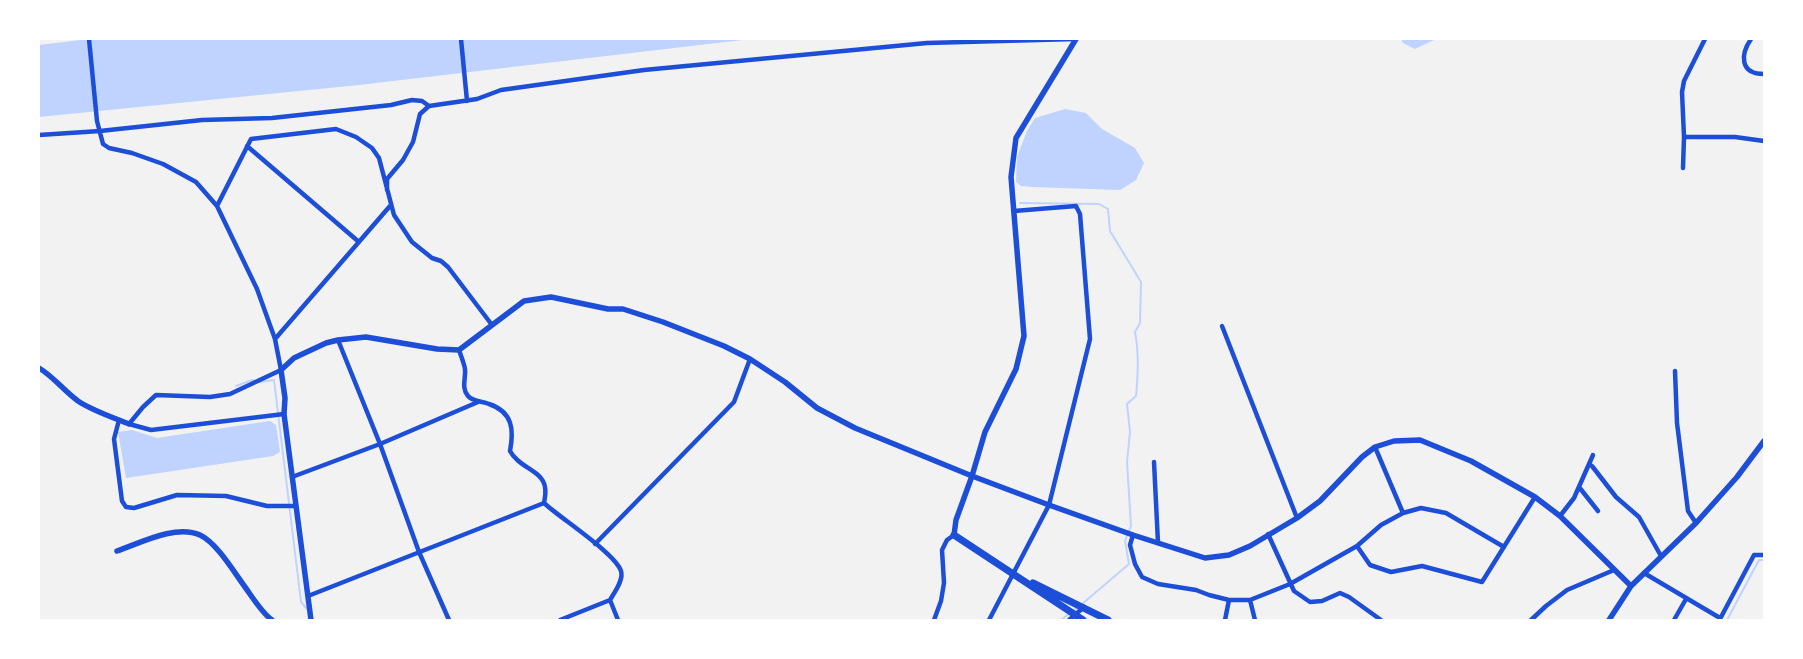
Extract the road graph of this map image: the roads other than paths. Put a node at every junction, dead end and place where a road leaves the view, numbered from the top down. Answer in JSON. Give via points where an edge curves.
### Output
{"nodes":[{"id":1,"x":89,"y":39,"type":"edge"},
{"id":2,"x":461,"y":39,"type":"edge"},
{"id":3,"x":1077,"y":39,"type":"edge"},
{"id":4,"x":1705,"y":39,"type":"edge"},
{"id":5,"x":1751,"y":39,"type":"edge"},
{"id":6,"x":1764,"y":74,"type":"edge"},
{"id":7,"x":467,"y":101,"type":"junction"},
{"id":8,"x":429,"y":106,"type":"junction"},
{"id":9,"x":100,"y":131,"type":"junction"},
{"id":10,"x":39,"y":135,"type":"edge"},
{"id":11,"x":1684,"y":137,"type":"junction"},
{"id":12,"x":1764,"y":141,"type":"edge"},
{"id":13,"x":247,"y":146,"type":"junction"},
{"id":14,"x":1682,"y":168,"type":"dead end"},
{"id":15,"x":386,"y":190,"type":"junction"},
{"id":16,"x":217,"y":206,"type":"junction"},
{"id":17,"x":390,"y":206,"type":"junction"},
{"id":18,"x":1014,"y":211,"type":"junction"},
{"id":19,"x":359,"y":242,"type":"junction"},
{"id":20,"x":492,"y":325,"type":"junction"},
{"id":21,"x":1222,"y":326,"type":"dead end"},
{"id":22,"x":275,"y":339,"type":"junction"},
{"id":23,"x":338,"y":340,"type":"junction"},
{"id":24,"x":459,"y":350,"type":"junction"},
{"id":25,"x":750,"y":359,"type":"junction"},
{"id":26,"x":39,"y":368,"type":"edge"},
{"id":27,"x":281,"y":370,"type":"junction"},
{"id":28,"x":1675,"y":371,"type":"dead end"},
{"id":29,"x":478,"y":402,"type":"junction"},
{"id":30,"x":284,"y":414,"type":"junction"},
{"id":31,"x":119,"y":420,"type":"junction"},
{"id":32,"x":129,"y":424,"type":"junction"},
{"id":33,"x":380,"y":444,"type":"junction"},
{"id":34,"x":1763,"y":445,"type":"edge"},
{"id":35,"x":1375,"y":447,"type":"junction"},
{"id":36,"x":1592,"y":455,"type":"dead end"},
{"id":37,"x":1154,"y":462,"type":"dead end"},
{"id":38,"x":1589,"y":464,"type":"junction"},
{"id":39,"x":972,"y":476,"type":"junction"},
{"id":40,"x":292,"y":477,"type":"junction"},
{"id":41,"x":1579,"y":487,"type":"junction"},
{"id":42,"x":1535,"y":497,"type":"junction"},
{"id":43,"x":544,"y":503,"type":"junction"},
{"id":44,"x":1049,"y":505,"type":"junction"},
{"id":45,"x":296,"y":506,"type":"junction"},
{"id":46,"x":1598,"y":511,"type":"dead end"},
{"id":47,"x":1403,"y":513,"type":"junction"},
{"id":48,"x":1560,"y":516,"type":"junction"},
{"id":49,"x":1296,"y":518,"type":"junction"},
{"id":50,"x":1696,"y":523,"type":"junction"},
{"id":51,"x":1268,"y":534,"type":"junction"},
{"id":52,"x":954,"y":535,"type":"junction"},
{"id":53,"x":1133,"y":535,"type":"junction"},
{"id":54,"x":1158,"y":543,"type":"junction"},
{"id":55,"x":595,"y":544,"type":"junction"},
{"id":56,"x":1356,"y":546,"type":"junction"},
{"id":57,"x":1504,"y":547,"type":"junction"},
{"id":58,"x":117,"y":550,"type":"dead end"},
{"id":59,"x":419,"y":552,"type":"junction"},
{"id":60,"x":1764,"y":555,"type":"edge"},
{"id":61,"x":1661,"y":556,"type":"junction"},
{"id":62,"x":1614,"y":570,"type":"junction"},
{"id":63,"x":1644,"y":573,"type":"junction"},
{"id":64,"x":1012,"y":574,"type":"junction"},
{"id":65,"x":1290,"y":584,"type":"junction"},
{"id":66,"x":1631,"y":586,"type":"junction"},
{"id":67,"x":308,"y":596,"type":"junction"},
{"id":68,"x":1686,"y":599,"type":"junction"},
{"id":69,"x":610,"y":600,"type":"junction"},
{"id":70,"x":1229,"y":600,"type":"junction"},
{"id":71,"x":1250,"y":600,"type":"junction"},
{"id":72,"x":1084,"y":607,"type":"junction"},
{"id":73,"x":1072,"y":618,"type":"edge"},
{"id":74,"x":1720,"y":619,"type":"edge"},
{"id":75,"x":272,"y":620,"type":"edge"},
{"id":76,"x":312,"y":620,"type":"edge"},
{"id":77,"x":449,"y":620,"type":"edge"},
{"id":78,"x":560,"y":620,"type":"edge"},
{"id":79,"x":618,"y":620,"type":"edge"},
{"id":80,"x":934,"y":620,"type":"edge"},
{"id":81,"x":989,"y":620,"type":"edge"},
{"id":82,"x":1083,"y":620,"type":"edge"},
{"id":83,"x":1108,"y":620,"type":"edge"},
{"id":84,"x":1225,"y":620,"type":"edge"},
{"id":85,"x":1255,"y":620,"type":"edge"},
{"id":86,"x":1381,"y":620,"type":"edge"},
{"id":87,"x":1532,"y":620,"type":"edge"},
{"id":88,"x":1609,"y":620,"type":"edge"},
{"id":89,"x":1674,"y":620,"type":"edge"}],
"edges":[{"from":1,"to":9,"type":"street"},
{"from":2,"to":7,"type":"street"},
{"from":3,"to":7,"type":"street","via":[[927,43],[644,70],[501,90]]},
{"from":3,"to":18,"type":"street","via":[[1016,138],[1011,177]]},
{"from":4,"to":11,"type":"street","via":[[1684,81]]},
{"from":5,"to":6,"type":"street","via":[[1743,56],[1744,64],[1758,74]]},
{"from":7,"to":8,"type":"street"},
{"from":8,"to":9,"type":"street","via":[[412,100],[272,118],[202,120]]},
{"from":8,"to":15,"type":"street","via":[[420,114],[413,142],[387,179]]},
{"from":9,"to":10,"type":"street"},
{"from":9,"to":16,"type":"street","via":[[104,144],[109,148],[163,164],[196,182]]},
{"from":11,"to":12,"type":"street","via":[[1735,137]]},
{"from":11,"to":14,"type":"street"},
{"from":13,"to":15,"type":"street","via":[[251,139],[336,129],[372,148],[379,158]]},
{"from":13,"to":16,"type":"street"},
{"from":13,"to":19,"type":"street"},
{"from":15,"to":17,"type":"street"},
{"from":16,"to":22,"type":"street","via":[[257,289]]},
{"from":17,"to":19,"type":"street"},
{"from":17,"to":20,"type":"street","via":[[412,242],[448,267]]},
{"from":18,"to":39,"type":"street","via":[[1024,336],[1016,369],[985,432]]},
{"from":18,"to":44,"type":"street","via":[[1076,206],[1080,214],[1090,339]]},
{"from":19,"to":22,"type":"street"},
{"from":20,"to":24,"type":"street"},
{"from":20,"to":25,"type":"street","via":[[524,302],[551,297],[623,309],[724,346]]},
{"from":21,"to":49,"type":"street"},
{"from":22,"to":27,"type":"street"},
{"from":23,"to":24,"type":"street","via":[[366,337]]},
{"from":23,"to":27,"type":"street","via":[[294,358]]},
{"from":23,"to":33,"type":"street"},
{"from":24,"to":29,"type":"street","via":[[468,396]]},
{"from":25,"to":39,"type":"street","via":[[817,408],[855,428]]},
{"from":25,"to":55,"type":"street","via":[[734,402]]},
{"from":26,"to":31,"type":"street","via":[[81,403]]},
{"from":27,"to":30,"type":"street"},
{"from":27,"to":32,"type":"street","via":[[230,394],[210,397],[156,395]]},
{"from":28,"to":50,"type":"street","via":[[1677,423],[1688,511]]},
{"from":29,"to":33,"type":"street"},
{"from":29,"to":43,"type":"street","via":[[502,410],[510,420],[513,436],[510,451],[514,460],[539,474],[545,486]]},
{"from":30,"to":32,"type":"street","via":[[151,430]]},
{"from":30,"to":40,"type":"street"},
{"from":31,"to":32,"type":"street"},
{"from":31,"to":45,"type":"street","via":[[114,439],[122,501],[126,507],[134,508],[177,495],[226,496],[267,506]]},
{"from":33,"to":40,"type":"street"},
{"from":33,"to":59,"type":"street"},
{"from":34,"to":50,"type":"street"},
{"from":35,"to":42,"type":"street","via":[[1394,441],[1420,440],[1472,462]]},
{"from":35,"to":47,"type":"street"},
{"from":35,"to":49,"type":"street","via":[[1362,456],[1320,501]]},
{"from":36,"to":38,"type":"street"},
{"from":37,"to":54,"type":"street"},
{"from":38,"to":41,"type":"street"},
{"from":38,"to":61,"type":"street","via":[[1616,497],[1639,517]]},
{"from":39,"to":44,"type":"street"},
{"from":39,"to":52,"type":"street"},
{"from":40,"to":45,"type":"street"},
{"from":41,"to":46,"type":"street"},
{"from":41,"to":48,"type":"street"},
{"from":42,"to":48,"type":"street"},
{"from":42,"to":57,"type":"street"},
{"from":43,"to":55,"type":"street"},
{"from":43,"to":59,"type":"street"},
{"from":44,"to":53,"type":"street"},
{"from":44,"to":64,"type":"street"},
{"from":45,"to":67,"type":"street"},
{"from":47,"to":56,"type":"street"},
{"from":47,"to":57,"type":"street","via":[[1420,508],[1446,513]]},
{"from":48,"to":62,"type":"street"},
{"from":49,"to":51,"type":"street"},
{"from":50,"to":61,"type":"street"},
{"from":51,"to":54,"type":"street","via":[[1229,556],[1205,558]]},
{"from":51,"to":65,"type":"street"},
{"from":52,"to":64,"type":"main road"},
{"from":52,"to":80,"type":"street","via":[[942,550],[944,583]]},
{"from":53,"to":54,"type":"street"},
{"from":53,"to":70,"type":"street","via":[[1130,545],[1142,577],[1158,584],[1196,590]]},
{"from":55,"to":69,"type":"street","via":[[612,558],[621,571]]},
{"from":56,"to":57,"type":"street","via":[[1370,565],[1391,572],[1422,566],[1482,582]]},
{"from":56,"to":65,"type":"street"},
{"from":58,"to":75,"type":"street","via":[[170,532],[199,535],[212,544]]},
{"from":59,"to":67,"type":"street"},
{"from":59,"to":77,"type":"street"},
{"from":60,"to":74,"type":"street","via":[[1754,555]]},
{"from":61,"to":63,"type":"street"},
{"from":62,"to":66,"type":"street"},
{"from":62,"to":87,"type":"street","via":[[1567,590]]},
{"from":63,"to":66,"type":"street"},
{"from":63,"to":68,"type":"street"},
{"from":64,"to":72,"type":"main road"},
{"from":64,"to":73,"type":"main road"},
{"from":64,"to":81,"type":"street"},
{"from":65,"to":71,"type":"street"},
{"from":65,"to":86,"type":"street","via":[[1294,591],[1310,602],[1340,593]]},
{"from":66,"to":88,"type":"street"},
{"from":67,"to":76,"type":"street"},
{"from":68,"to":74,"type":"street"},
{"from":68,"to":89,"type":"street"},
{"from":69,"to":78,"type":"street"},
{"from":69,"to":79,"type":"street"},
{"from":70,"to":71,"type":"street"},
{"from":70,"to":84,"type":"street"},
{"from":71,"to":85,"type":"street"},
{"from":72,"to":73,"type":"street"},
{"from":72,"to":83,"type":"main road"},
{"from":73,"to":82,"type":"main road"}]}
